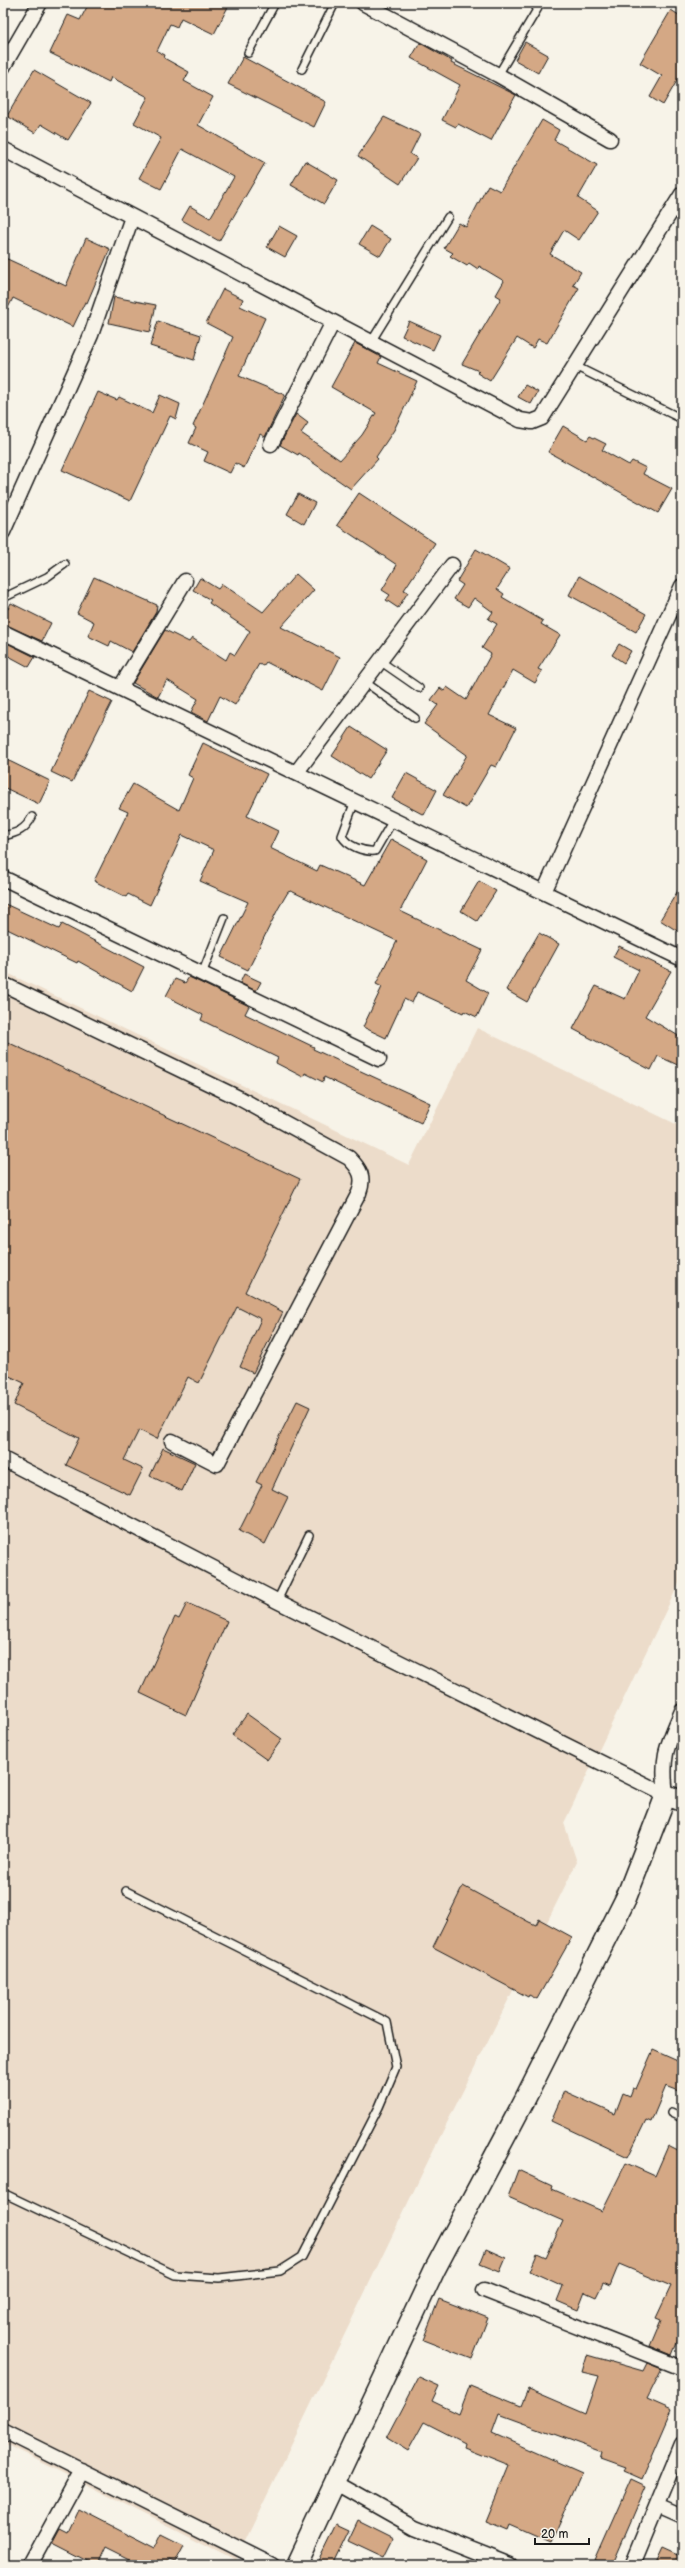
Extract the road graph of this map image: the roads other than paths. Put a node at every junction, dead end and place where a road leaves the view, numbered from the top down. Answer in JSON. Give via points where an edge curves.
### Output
{"nodes":[{"id":1,"x":40,"y":3,"type":"edge"},
{"id":2,"x":275,"y":3,"type":"edge"},
{"id":3,"x":335,"y":3,"type":"edge"},
{"id":4,"x":363,"y":3,"type":"edge"},
{"id":5,"x":538,"y":8,"type":"dead end"},
{"id":6,"x":248,"y":53,"type":"dead end"},
{"id":7,"x":3,"y":67,"type":"edge"},
{"id":8,"x":302,"y":69,"type":"dead end"},
{"id":9,"x":498,"y":75,"type":"junction"},
{"id":10,"x":610,"y":139,"type":"dead end"},
{"id":11,"x":3,"y":149,"type":"edge"},
{"id":12,"x":682,"y":194,"type":"edge"},
{"id":13,"x":132,"y":217,"type":"junction"},
{"id":14,"x":448,"y":217,"type":"dead end"},
{"id":15,"x":333,"y":322,"type":"junction"},
{"id":16,"x":371,"y":342,"type":"junction"},
{"id":17,"x":573,"y":365,"type":"junction"},
{"id":18,"x":682,"y":419,"type":"edge"},
{"id":19,"x":271,"y":444,"type":"dead end"},
{"id":20,"x":3,"y":532,"type":"edge"},
{"id":21,"x":65,"y":564,"type":"dead end"},
{"id":22,"x":452,"y":565,"type":"dead end"},
{"id":23,"x":185,"y":581,"type":"dead end"},
{"id":24,"x":682,"y":586,"type":"edge"},
{"id":25,"x":3,"y":598,"type":"edge"},
{"id":26,"x":3,"y":632,"type":"edge"},
{"id":27,"x":380,"y":661,"type":"junction"},
{"id":28,"x":365,"y":682,"type":"junction"},
{"id":29,"x":120,"y":688,"type":"junction"},
{"id":30,"x":419,"y":688,"type":"dead end"},
{"id":31,"x":415,"y":718,"type":"dead end"},
{"id":32,"x":296,"y":773,"type":"junction"},
{"id":33,"x":355,"y":801,"type":"junction"},
{"id":34,"x":32,"y":817,"type":"dead end"},
{"id":35,"x":393,"y":820,"type":"junction"},
{"id":36,"x":3,"y":836,"type":"edge"},
{"id":37,"x":3,"y":878,"type":"edge"},
{"id":38,"x":544,"y":892,"type":"junction"},
{"id":39,"x":224,"y":918,"type":"dead end"},
{"id":40,"x":682,"y":958,"type":"edge"},
{"id":41,"x":202,"y":974,"type":"junction"},
{"id":42,"x":3,"y":984,"type":"edge"},
{"id":43,"x":379,"y":1059,"type":"dead end"},
{"id":44,"x":172,"y":1441,"type":"dead end"},
{"id":45,"x":3,"y":1460,"type":"edge"},
{"id":46,"x":310,"y":1535,"type":"dead end"},
{"id":47,"x":277,"y":1601,"type":"junction"},
{"id":48,"x":682,"y":1711,"type":"edge"},
{"id":49,"x":674,"y":1798,"type":"edge"},
{"id":50,"x":126,"y":1890,"type":"dead end"},
{"id":51,"x":671,"y":2114,"type":"dead end"},
{"id":52,"x":682,"y":2118,"type":"edge"},
{"id":53,"x":3,"y":2193,"type":"edge"},
{"id":54,"x":484,"y":2290,"type":"dead end"},
{"id":55,"x":682,"y":2368,"type":"edge"},
{"id":56,"x":3,"y":2431,"type":"edge"},
{"id":57,"x":682,"y":2444,"type":"edge"},
{"id":58,"x":82,"y":2470,"type":"junction"},
{"id":59,"x":336,"y":2483,"type":"junction"},
{"id":60,"x":657,"y":2506,"type":"junction"},
{"id":61,"x":682,"y":2517,"type":"edge"},
{"id":62,"x":30,"y":2565,"type":"edge"},
{"id":63,"x":272,"y":2565,"type":"edge"},
{"id":64,"x":296,"y":2565,"type":"edge"},
{"id":65,"x":510,"y":2565,"type":"edge"},
{"id":66,"x":632,"y":2565,"type":"edge"}],
"edges":[{"from":1,"to":7,"type":"street"},
{"from":2,"to":6,"type":"lane"},
{"from":3,"to":8,"type":"lane"},
{"from":4,"to":9,"type":"street"},
{"from":5,"to":9,"type":"lane"},
{"from":9,"to":10,"type":"street"},
{"from":11,"to":13,"type":"street"},
{"from":12,"to":17,"type":"street"},
{"from":13,"to":15,"type":"street"},
{"from":13,"to":20,"type":"street","via":[[91,335]]},
{"from":14,"to":16,"type":"lane"},
{"from":15,"to":16,"type":"street"},
{"from":15,"to":19,"type":"street"},
{"from":16,"to":17,"type":"street","via":[[520,420],[532,422],[542,418]]},
{"from":17,"to":18,"type":"lane"},
{"from":21,"to":25,"type":"lane","via":[[47,577]]},
{"from":22,"to":27,"type":"street"},
{"from":23,"to":29,"type":"street"},
{"from":24,"to":38,"type":"street"},
{"from":26,"to":29,"type":"street"},
{"from":27,"to":28,"type":"street"},
{"from":27,"to":30,"type":"lane"},
{"from":28,"to":31,"type":"lane"},
{"from":28,"to":32,"type":"street"},
{"from":29,"to":32,"type":"street"},
{"from":32,"to":33,"type":"street"},
{"from":33,"to":35,"type":"street"},
{"from":33,"to":35,"type":"lane","via":[[342,836],[364,851],[375,851]]},
{"from":34,"to":36,"type":"lane","via":[[28,825],[18,833]]},
{"from":35,"to":38,"type":"street"},
{"from":37,"to":41,"type":"street"},
{"from":38,"to":40,"type":"street"},
{"from":39,"to":41,"type":"lane"},
{"from":41,"to":43,"type":"street"},
{"from":42,"to":44,"type":"street","via":[[239,1098],[349,1158],[358,1167],[362,1176],[359,1193],[217,1464]]},
{"from":45,"to":47,"type":"street"},
{"from":46,"to":47,"type":"lane"},
{"from":47,"to":49,"type":"street"},
{"from":48,"to":49,"type":"street","via":[[664,1754],[663,1772]]},
{"from":49,"to":59,"type":"street","via":[[524,2101],[435,2270]]},
{"from":50,"to":53,"type":"lane","via":[[387,2022],[396,2067],[379,2107],[302,2257],[280,2271],[219,2278],[175,2275]]},
{"from":51,"to":52,"type":"lane"},
{"from":54,"to":55,"type":"street"},
{"from":56,"to":58,"type":"street"},
{"from":57,"to":60,"type":"street"},
{"from":58,"to":62,"type":"street"},
{"from":58,"to":63,"type":"street"},
{"from":59,"to":64,"type":"street"},
{"from":59,"to":65,"type":"street","via":[[414,2527]]},
{"from":60,"to":61,"type":"street"},
{"from":60,"to":66,"type":"street"}]}
